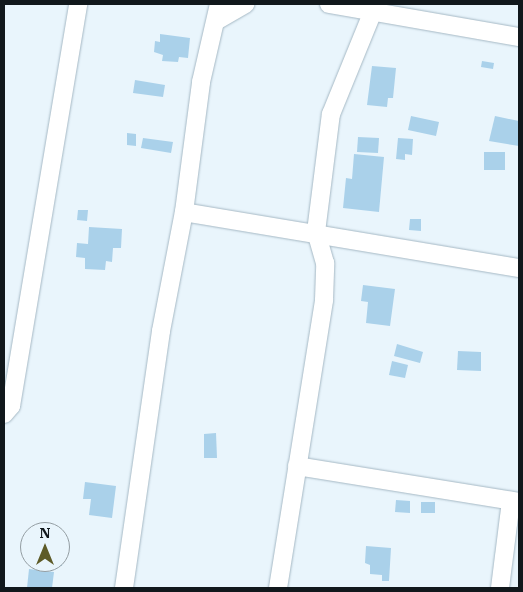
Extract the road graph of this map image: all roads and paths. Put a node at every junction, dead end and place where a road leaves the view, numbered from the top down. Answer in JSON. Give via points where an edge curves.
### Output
{"nodes":[{"id":1,"x":78,"y":4,"type":"edge"},
{"id":2,"x":219,"y":4,"type":"edge"},
{"id":3,"x":246,"y":4,"type":"edge"},
{"id":4,"x":329,"y":4,"type":"edge"},
{"id":5,"x":375,"y":7,"type":"edge"},
{"id":6,"x":216,"y":21,"type":"junction"},
{"id":7,"x":519,"y":37,"type":"edge"},
{"id":8,"x":184,"y":212,"type":"junction"},
{"id":9,"x":316,"y":232,"type":"junction"},
{"id":10,"x":519,"y":268,"type":"edge"},
{"id":11,"x":4,"y":414,"type":"edge"},
{"id":12,"x":296,"y":466,"type":"junction"},
{"id":13,"x":515,"y":502,"type":"edge"},
{"id":14,"x":124,"y":588,"type":"edge"},
{"id":15,"x":278,"y":588,"type":"edge"},
{"id":16,"x":500,"y":588,"type":"edge"}],
"edges":[{"from":1,"to":11,"type":"street","via":[[11,406]]},
{"from":2,"to":6,"type":"street"},
{"from":3,"to":6,"type":"street"},
{"from":4,"to":5,"type":"street"},
{"from":5,"to":7,"type":"street"},
{"from":5,"to":9,"type":"street","via":[[331,114]]},
{"from":6,"to":8,"type":"street","via":[[201,82]]},
{"from":8,"to":9,"type":"street"},
{"from":8,"to":14,"type":"street","via":[[160,331]]},
{"from":9,"to":10,"type":"street"},
{"from":9,"to":12,"type":"street","via":[[325,263],[324,300]]},
{"from":12,"to":13,"type":"street"},
{"from":12,"to":15,"type":"street"},
{"from":13,"to":16,"type":"street"}]}
